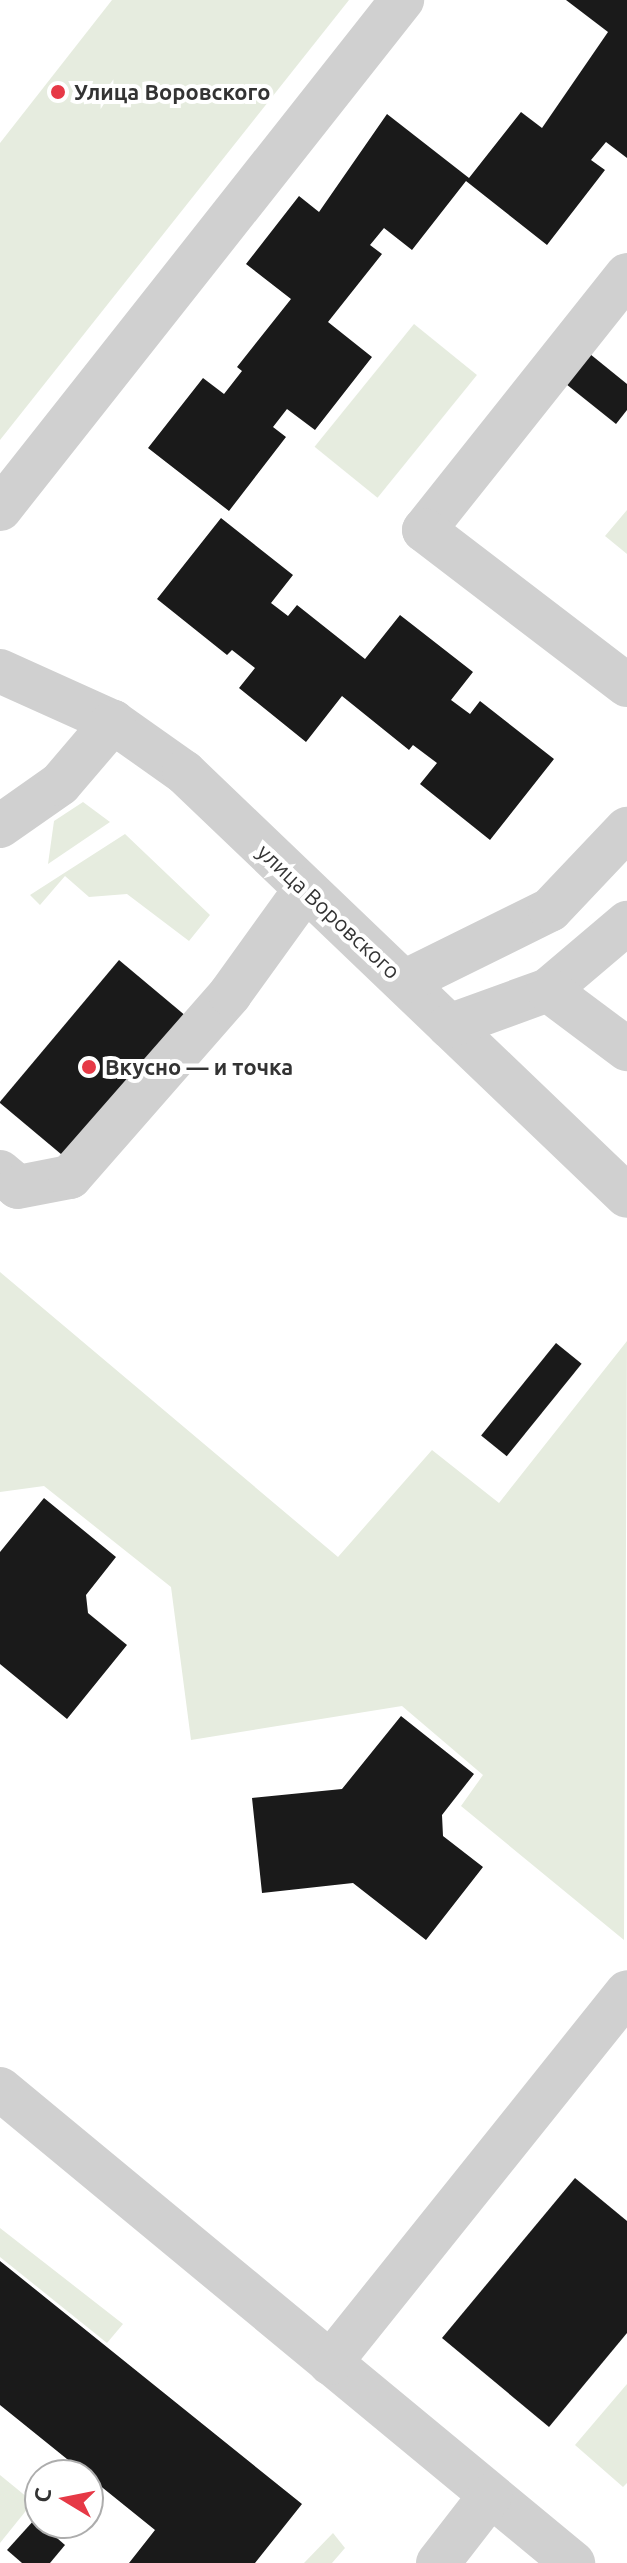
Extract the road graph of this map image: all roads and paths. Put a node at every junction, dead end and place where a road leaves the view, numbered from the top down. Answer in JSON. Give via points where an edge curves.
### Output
{"nodes":[{"id":1,"x":402,"y":0,"type":"edge"},
{"id":2,"x":627,"y":275,"type":"edge"},
{"id":3,"x":0,"y":509,"type":"edge"},
{"id":4,"x":0,"y":671,"type":"edge"},
{"id":5,"x":627,"y":685,"type":"edge"},
{"id":6,"x":113,"y":722,"type":"junction"},
{"id":7,"x":0,"y":826,"type":"edge"},
{"id":8,"x":627,"y":829,"type":"edge"},
{"id":9,"x":305,"y":890,"type":"junction"},
{"id":10,"x":627,"y":923,"type":"edge"},
{"id":11,"x":404,"y":982,"type":"junction"},
{"id":12,"x":548,"y":990,"type":"junction"},
{"id":13,"x":449,"y":1026,"type":"junction"},
{"id":14,"x":627,"y":1049,"type":"edge"},
{"id":15,"x":0,"y":1172,"type":"edge"},
{"id":16,"x":627,"y":1196,"type":"edge"},
{"id":17,"x":627,"y":1992,"type":"edge"},
{"id":18,"x":0,"y":2089,"type":"edge"},
{"id":19,"x":330,"y":2363,"type":"junction"},
{"id":20,"x":490,"y":2496,"type":"junction"},
{"id":21,"x":438,"y":2563,"type":"edge"},
{"id":22,"x":573,"y":2563,"type":"edge"}],
"edges":[{"from":1,"to":3,"type":"street"},
{"from":2,"to":5,"type":"street","via":[[424,530]]},
{"from":4,"to":6,"type":"street","name":"улица Воровского"},
{"from":6,"to":7,"type":"street","via":[[60,784]]},
{"from":6,"to":9,"type":"street","name":"улица Воровского","via":[[184,772]]},
{"from":8,"to":11,"type":"street","via":[[550,910]]},
{"from":9,"to":11,"type":"street","name":"улица Воровского"},
{"from":9,"to":15,"type":"street","via":[[230,994],[70,1177],[18,1187]]},
{"from":10,"to":12,"type":"street"},
{"from":11,"to":13,"type":"street","name":"улица Воровского"},
{"from":12,"to":13,"type":"street"},
{"from":12,"to":14,"type":"street"},
{"from":13,"to":16,"type":"street","name":"улица Воровского"},
{"from":17,"to":19,"type":"street"},
{"from":18,"to":19,"type":"street"},
{"from":19,"to":20,"type":"street"},
{"from":20,"to":21,"type":"street"},
{"from":20,"to":22,"type":"street"}]}
